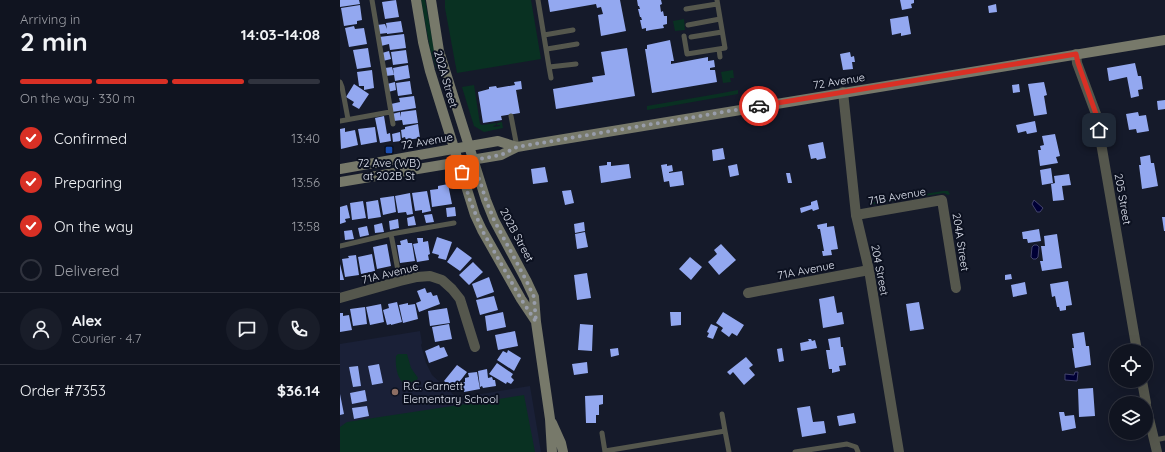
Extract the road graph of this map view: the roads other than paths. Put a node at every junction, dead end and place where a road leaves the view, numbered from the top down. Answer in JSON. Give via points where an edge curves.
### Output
{"nodes":[{"id":1,"x":372,"y":0,"type":"edge"},
{"id":2,"x":416,"y":0,"type":"edge"},
{"id":3,"x":430,"y":0,"type":"edge"},
{"id":4,"x":538,"y":0,"type":"edge"},
{"id":5,"x":717,"y":2,"type":"edge"},
{"id":6,"x":686,"y":9,"type":"dead end"},
{"id":7,"x":720,"y":19,"type":"junction"},
{"id":8,"x":688,"y":25,"type":"dead end"},
{"id":9,"x":573,"y":30,"type":"dead end"},
{"id":10,"x":722,"y":32,"type":"junction"},
{"id":11,"x":544,"y":35,"type":"junction"},
{"id":12,"x":684,"y":36,"type":"dead end"},
{"id":13,"x":691,"y":37,"type":"dead end"},
{"id":14,"x":1165,"y":40,"type":"edge"},
{"id":15,"x":577,"y":44,"type":"dead end"},
{"id":16,"x":546,"y":49,"type":"junction"},
{"id":17,"x":719,"y":49,"type":"junction"},
{"id":18,"x":1076,"y":54,"type":"junction"},
{"id":19,"x":720,"y":57,"type":"dead end"},
{"id":20,"x":576,"y":64,"type":"dead end"},
{"id":21,"x":549,"y":67,"type":"junction"},
{"id":22,"x":551,"y":78,"type":"dead end"},
{"id":23,"x":340,"y":82,"type":"edge"},
{"id":24,"x":843,"y":92,"type":"junction"},
{"id":25,"x":390,"y":112,"type":"junction"},
{"id":26,"x":511,"y":116,"type":"dead end"},
{"id":27,"x":348,"y":119,"type":"junction"},
{"id":28,"x":340,"y":121,"type":"edge"},
{"id":29,"x":393,"y":124,"type":"dead end"},
{"id":30,"x":469,"y":146,"type":"junction"},
{"id":31,"x":517,"y":147,"type":"junction"},
{"id":32,"x":454,"y":148,"type":"junction"},
{"id":33,"x":473,"y":160,"type":"junction"},
{"id":34,"x":459,"y":162,"type":"junction"},
{"id":35,"x":340,"y":169,"type":"edge"},
{"id":36,"x":340,"y":182,"type":"edge"},
{"id":37,"x":942,"y":200,"type":"joint"},
{"id":38,"x":856,"y":215,"type":"junction"},
{"id":39,"x":454,"y":223,"type":"dead end"},
{"id":40,"x":390,"y":234,"type":"junction"},
{"id":41,"x":340,"y":246,"type":"edge"},
{"id":42,"x":869,"y":270,"type":"junction"},
{"id":43,"x":400,"y":281,"type":"junction"},
{"id":44,"x":956,"y":288,"type":"dead end"},
{"id":45,"x":748,"y":293,"type":"dead end"},
{"id":46,"x":340,"y":298,"type":"edge"},
{"id":47,"x":536,"y":322,"type":"junction"},
{"id":48,"x":1136,"y":344,"type":"edge"},
{"id":49,"x":474,"y":347,"type":"dead end"},
{"id":50,"x":722,"y":414,"type":"dead end"},
{"id":51,"x":550,"y":419,"type":"junction"},
{"id":52,"x":1153,"y":428,"type":"edge"},
{"id":53,"x":725,"y":431,"type":"junction"},
{"id":54,"x":602,"y":433,"type":"dead end"},
{"id":55,"x":1160,"y":439,"type":"edge"},
{"id":56,"x":552,"y":452,"type":"edge"},
{"id":57,"x":563,"y":452,"type":"edge"},
{"id":58,"x":605,"y":452,"type":"edge"},
{"id":59,"x":729,"y":452,"type":"edge"},
{"id":60,"x":795,"y":452,"type":"edge"},
{"id":61,"x":858,"y":452,"type":"edge"},
{"id":62,"x":899,"y":452,"type":"edge"},
{"id":63,"x":1157,"y":452,"type":"edge"}],
"edges":[{"from":1,"to":25,"type":"lane"},
{"from":2,"to":32,"type":"main road","name":"202A Street","via":[[430,71]]},
{"from":3,"to":30,"type":"main road","name":"202A Street","via":[[439,51]]},
{"from":4,"to":11,"type":"lane"},
{"from":5,"to":6,"type":"lane"},
{"from":5,"to":7,"type":"lane"},
{"from":7,"to":8,"type":"lane"},
{"from":7,"to":10,"type":"lane"},
{"from":9,"to":11,"type":"lane"},
{"from":10,"to":13,"type":"lane"},
{"from":10,"to":17,"type":"lane","via":[[725,48]]},
{"from":11,"to":16,"type":"lane"},
{"from":12,"to":17,"type":"lane","via":[[687,54]]},
{"from":14,"to":18,"type":"main road","name":"72 Avenue"},
{"from":15,"to":16,"type":"lane"},
{"from":16,"to":21,"type":"lane"},
{"from":17,"to":19,"type":"lane"},
{"from":18,"to":24,"type":"main road","name":"72 Avenue"},
{"from":18,"to":48,"type":"street","name":"205 Street","via":[[1096,114]]},
{"from":20,"to":21,"type":"lane"},
{"from":21,"to":22,"type":"lane"},
{"from":23,"to":27,"type":"lane"},
{"from":24,"to":31,"type":"main road","name":"72 Avenue"},
{"from":24,"to":38,"type":"street","name":"204 Street"},
{"from":25,"to":27,"type":"lane"},
{"from":25,"to":29,"type":"lane"},
{"from":26,"to":31,"type":"lane"},
{"from":27,"to":28,"type":"lane"},
{"from":30,"to":31,"type":"main road","name":"72 Avenue","via":[[498,141]]},
{"from":30,"to":32,"type":"main road","name":"72 Avenue"},
{"from":30,"to":33,"type":"main road","name":"202A Street"},
{"from":31,"to":33,"type":"main road","name":"72 Avenue","via":[[501,155]]},
{"from":32,"to":34,"type":"main road","name":"202A Street"},
{"from":32,"to":35,"type":"main road","name":"72 Avenue"},
{"from":33,"to":34,"type":"main road","name":"72 Avenue"},
{"from":33,"to":47,"type":"main road","name":"202B Street","via":[[494,220],[534,297]]},
{"from":34,"to":36,"type":"main road","name":"72 Avenue"},
{"from":34,"to":47,"type":"main road","name":"202B Street","via":[[469,198],[482,230]]},
{"from":37,"to":38,"type":"street","name":"71B Avenue"},
{"from":37,"to":44,"type":"street","name":"204A Street"},
{"from":38,"to":42,"type":"street","name":"204 Street"},
{"from":39,"to":40,"type":"lane"},
{"from":40,"to":41,"type":"lane"},
{"from":40,"to":43,"type":"lane"},
{"from":42,"to":45,"type":"street","name":"71A Avenue"},
{"from":42,"to":62,"type":"street","name":"204 Street"},
{"from":43,"to":46,"type":"street","name":"71A Avenue"},
{"from":43,"to":49,"type":"street","name":"71A Avenue","via":[[430,276],[442,280],[460,300]]},
{"from":47,"to":51,"type":"main road","name":"202B Street"},
{"from":50,"to":53,"type":"lane"},
{"from":51,"to":56,"type":"main road","name":"202B Street"},
{"from":51,"to":57,"type":"main road","name":"202B Street"},
{"from":52,"to":55,"type":"street"},
{"from":53,"to":58,"type":"lane"},
{"from":53,"to":59,"type":"lane"},
{"from":54,"to":58,"type":"lane"},
{"from":55,"to":63,"type":"street"},
{"from":60,"to":61,"type":"lane","via":[[847,444],[856,447]]}]}
